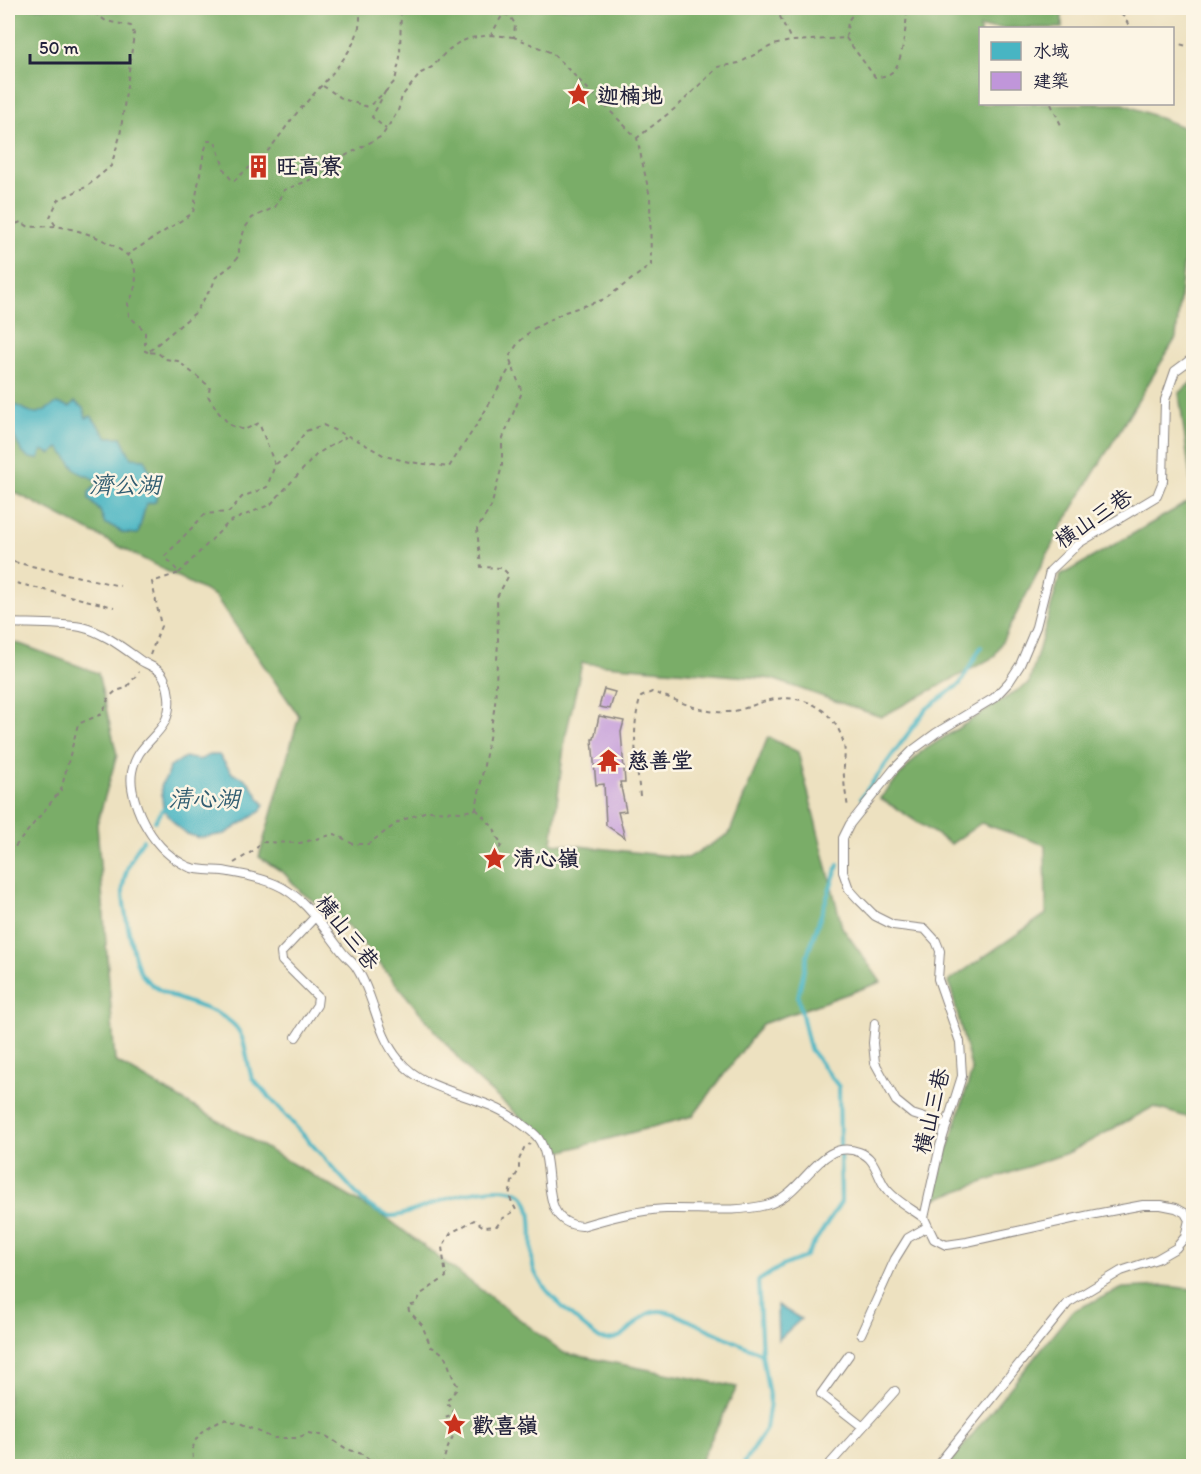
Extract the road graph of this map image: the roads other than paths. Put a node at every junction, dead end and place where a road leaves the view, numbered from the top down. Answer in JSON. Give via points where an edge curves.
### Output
{"nodes":[{"id":1,"x":1194,"y":357,"type":"edge"},
{"id":2,"x":8,"y":623,"type":"edge"},
{"id":3,"x":315,"y":917,"type":"junction"},
{"id":4,"x":875,"y":1023,"type":"dead end"},
{"id":5,"x":296,"y":1037,"type":"dead end"},
{"id":6,"x":947,"y":1125,"type":"junction"},
{"id":7,"x":924,"y":1218,"type":"junction"},
{"id":8,"x":927,"y":1227,"type":"junction"},
{"id":9,"x":861,"y":1334,"type":"dead end"},
{"id":10,"x":849,"y":1356,"type":"dead end"},
{"id":11,"x":895,"y":1391,"type":"dead end"},
{"id":12,"x":863,"y":1427,"type":"junction"},
{"id":13,"x":828,"y":1467,"type":"edge"},
{"id":14,"x":937,"y":1467,"type":"edge"}],
"edges":[{"from":1,"to":6,"type":"lane","name":"橫山三巷","via":[[1175,371],[1167,392],[1163,481],[1157,496],[1079,543],[1050,571],[1036,627],[1009,682],[994,698],[913,750],[850,824],[843,838],[843,872],[849,889],[875,916],[893,925],[925,929],[940,951],[938,979],[962,1059],[962,1076]]},
{"from":2,"to":3,"type":"lane","name":"橫山三巷","via":[[81,627],[102,634],[160,671],[170,711],[163,728],[137,757],[132,773],[139,812],[148,830],[167,855],[191,868],[249,876],[277,885],[298,898]]},
{"from":3,"to":5,"type":"lane","via":[[281,953],[282,961],[318,997]]},
{"from":3,"to":7,"type":"lane","name":"橫山三巷","via":[[355,965],[377,1021],[399,1060],[419,1077],[514,1117],[539,1139],[553,1206],[570,1225],[582,1226],[655,1210],[766,1205],[790,1194],[831,1151],[844,1149],[873,1160],[886,1189]]},
{"from":4,"to":6,"type":"lane","via":[[875,1063],[896,1101],[912,1114]]},
{"from":6,"to":7,"type":"lane","name":"橫山三巷"},
{"from":7,"to":8,"type":"lane"},
{"from":8,"to":9,"type":"lane","via":[[908,1238],[895,1259]]},
{"from":8,"to":14,"type":"lane","via":[[934,1239],[946,1245],[1143,1205],[1176,1208],[1189,1220],[1185,1237],[1176,1248],[1121,1271],[1068,1303]]},
{"from":10,"to":12,"type":"lane","via":[[821,1394]]},
{"from":11,"to":12,"type":"lane"},
{"from":12,"to":13,"type":"lane"}]}
